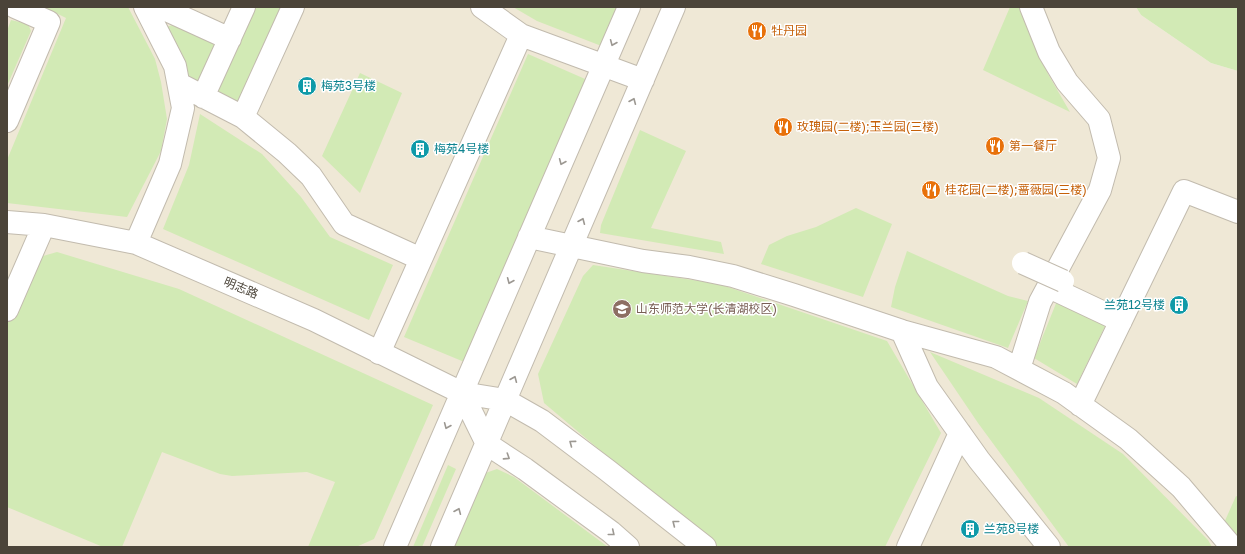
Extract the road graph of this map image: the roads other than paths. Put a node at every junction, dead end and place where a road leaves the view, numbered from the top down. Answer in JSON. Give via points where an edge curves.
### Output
{"nodes":[{"id":1,"x":15,"y":7,"type":"edge"},
{"id":2,"x":145,"y":7,"type":"edge"},
{"id":3,"x":160,"y":7,"type":"edge"},
{"id":4,"x":244,"y":7,"type":"edge"},
{"id":5,"x":293,"y":7,"type":"edge"},
{"id":6,"x":482,"y":7,"type":"edge"},
{"id":7,"x":629,"y":7,"type":"edge"},
{"id":8,"x":674,"y":7,"type":"edge"},
{"id":9,"x":1031,"y":7,"type":"edge"},
{"id":10,"x":521,"y":35,"type":"junction"},
{"id":11,"x":230,"y":39,"type":"junction"},
{"id":12,"x":603,"y":65,"type":"junction"},
{"id":13,"x":643,"y":80,"type":"junction"},
{"id":14,"x":179,"y":84,"type":"junction"},
{"id":15,"x":203,"y":97,"type":"junction"},
{"id":16,"x":243,"y":117,"type":"junction"},
{"id":17,"x":7,"y":121,"type":"edge"},
{"id":18,"x":1238,"y":212,"type":"edge"},
{"id":19,"x":7,"y":222,"type":"edge"},
{"id":20,"x":44,"y":225,"type":"junction"},
{"id":21,"x":529,"y":237,"type":"junction"},
{"id":22,"x":136,"y":243,"type":"junction"},
{"id":23,"x":571,"y":246,"type":"junction"},
{"id":24,"x":421,"y":259,"type":"junction"},
{"id":25,"x":1023,"y":263,"type":"dead end"},
{"id":26,"x":1056,"y":284,"type":"junction"},
{"id":27,"x":7,"y":310,"type":"edge"},
{"id":28,"x":1121,"y":321,"type":"junction"},
{"id":29,"x":902,"y":331,"type":"junction"},
{"id":30,"x":379,"y":353,"type":"junction"},
{"id":31,"x":1019,"y":369,"type":"junction"},
{"id":32,"x":462,"y":393,"type":"junction"},
{"id":33,"x":505,"y":400,"type":"junction"},
{"id":34,"x":1080,"y":405,"type":"junction"},
{"id":35,"x":960,"y":433,"type":"junction"},
{"id":36,"x":486,"y":444,"type":"junction"},
{"id":37,"x":395,"y":547,"type":"edge"},
{"id":38,"x":442,"y":547,"type":"edge"},
{"id":39,"x":628,"y":547,"type":"edge"},
{"id":40,"x":705,"y":547,"type":"edge"},
{"id":41,"x":908,"y":547,"type":"edge"},
{"id":42,"x":1049,"y":547,"type":"edge"},
{"id":43,"x":1232,"y":547,"type":"edge"}],
"edges":[{"from":1,"to":17,"type":"street","via":[[49,22]]},
{"from":2,"to":14,"type":"street","via":[[175,66]]},
{"from":3,"to":11,"type":"street"},
{"from":4,"to":11,"type":"street"},
{"from":5,"to":16,"type":"street"},
{"from":6,"to":10,"type":"street"},
{"from":7,"to":12,"type":"street","one_way":true},
{"from":8,"to":13,"type":"street"},
{"from":9,"to":26,"type":"street","via":[[1049,52],[1067,82],[1099,119],[1109,158],[1100,190]]},
{"from":10,"to":12,"type":"street"},
{"from":10,"to":24,"type":"street"},
{"from":11,"to":15,"type":"street"},
{"from":12,"to":13,"type":"street"},
{"from":12,"to":21,"type":"street","one_way":true},
{"from":23,"to":13,"type":"street","one_way":true},
{"from":14,"to":15,"type":"street"},
{"from":14,"to":22,"type":"street","via":[[183,108],[170,164]]},
{"from":15,"to":16,"type":"street"},
{"from":16,"to":24,"type":"street","via":[[288,153],[311,176],[344,224]]},
{"from":18,"to":28,"type":"street","via":[[1184,190]]},
{"from":19,"to":20,"type":"street","name":"明志路"},
{"from":20,"to":22,"type":"street","name":"明志路"},
{"from":20,"to":27,"type":"street"},
{"from":21,"to":23,"type":"street"},
{"from":21,"to":32,"type":"street","one_way":true},
{"from":22,"to":30,"type":"street","name":"明志路","via":[[314,320]]},
{"from":23,"to":29,"type":"street","via":[[733,276]]},
{"from":33,"to":23,"type":"street","one_way":true},
{"from":24,"to":30,"type":"street"},
{"from":25,"to":26,"type":"street","bridge":true},
{"from":26,"to":28,"type":"street"},
{"from":26,"to":31,"type":"street","via":[[1040,302]]},
{"from":28,"to":34,"type":"street"},
{"from":29,"to":31,"type":"street","via":[[996,357]]},
{"from":29,"to":35,"type":"street","via":[[927,387]]},
{"from":30,"to":32,"type":"street","name":"明志路"},
{"from":31,"to":34,"type":"street","via":[[1064,393]]},
{"from":32,"to":33,"type":"street","name":"明志路"},
{"from":32,"to":36,"type":"street"},
{"from":32,"to":37,"type":"street","one_way":true},
{"from":33,"to":36,"type":"street"},
{"from":40,"to":33,"type":"street","one_way":true,"via":[[542,421]]},
{"from":34,"to":43,"type":"street","via":[[1128,439],[1181,487]]},
{"from":35,"to":41,"type":"street"},
{"from":35,"to":42,"type":"street"},
{"from":38,"to":36,"type":"street","one_way":true},
{"from":36,"to":39,"type":"street","one_way":true,"via":[[525,469]]}]}
